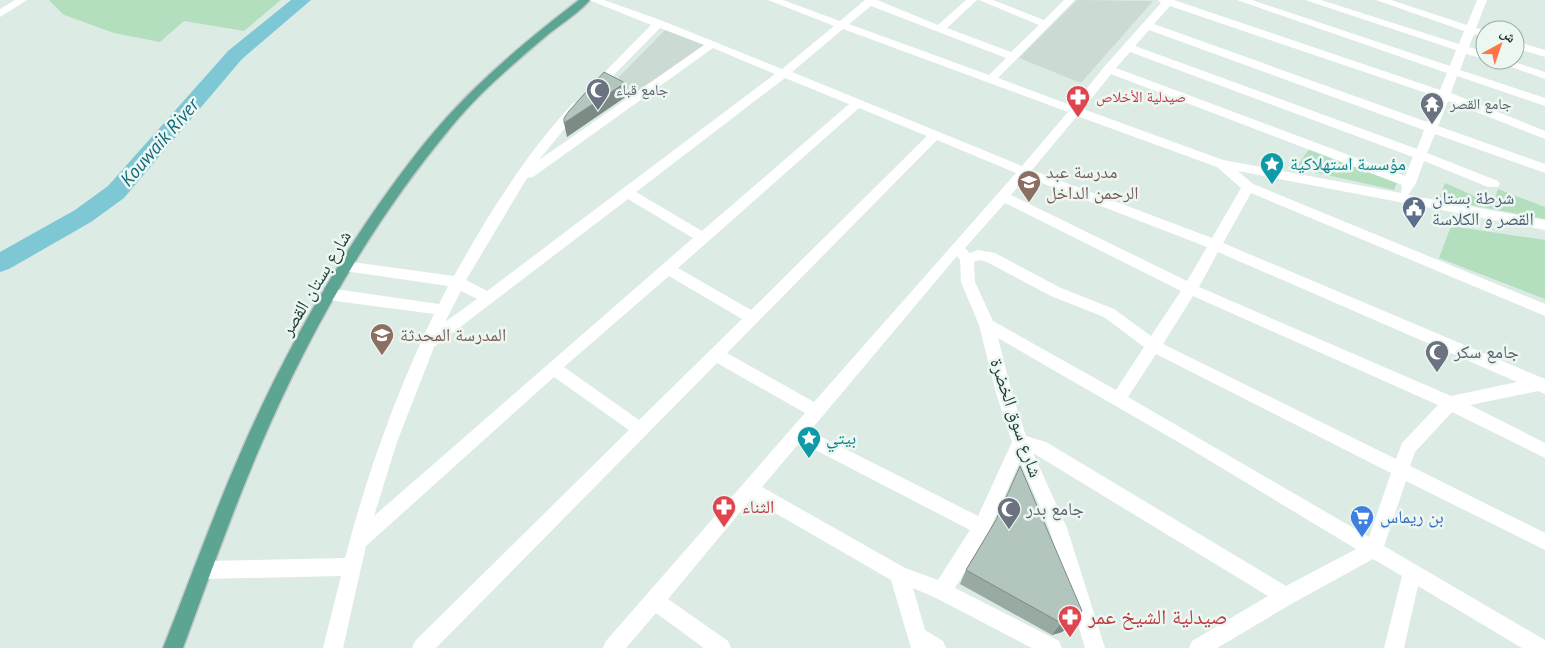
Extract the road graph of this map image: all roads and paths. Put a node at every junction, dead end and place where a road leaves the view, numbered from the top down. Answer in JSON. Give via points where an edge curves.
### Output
{"nodes":[{"id":1,"x":22,"y":0,"type":"edge"},
{"id":2,"x":585,"y":0,"type":"edge"},
{"id":3,"x":594,"y":0,"type":"edge"},
{"id":4,"x":773,"y":0,"type":"edge"},
{"id":5,"x":972,"y":0,"type":"edge"},
{"id":6,"x":984,"y":0,"type":"edge"},
{"id":7,"x":1070,"y":0,"type":"edge"},
{"id":8,"x":1242,"y":0,"type":"edge"},
{"id":9,"x":1310,"y":0,"type":"edge"},
{"id":10,"x":1381,"y":0,"type":"edge"},
{"id":11,"x":1482,"y":0,"type":"edge"},
{"id":12,"x":870,"y":1,"type":"edge"},
{"id":13,"x":1166,"y":1,"type":"edge"},
{"id":14,"x":0,"y":14,"type":"edge"},
{"id":15,"x":659,"y":23,"type":"junction"},
{"id":16,"x":1046,"y":24,"type":"junction"},
{"id":17,"x":1146,"y":25,"type":"junction"},
{"id":18,"x":843,"y":26,"type":"junction"},
{"id":19,"x":941,"y":28,"type":"junction"},
{"id":20,"x":1471,"y":29,"type":"junction"},
{"id":21,"x":1475,"y":30,"type":"edge"},
{"id":22,"x":712,"y":44,"type":"junction"},
{"id":23,"x":1127,"y":47,"type":"junction"},
{"id":24,"x":1525,"y":47,"type":"edge"},
{"id":25,"x":1463,"y":49,"type":"junction"},
{"id":26,"x":1475,"y":53,"type":"edge"},
{"id":27,"x":1545,"y":54,"type":"edge"},
{"id":28,"x":1013,"y":57,"type":"junction"},
{"id":29,"x":1108,"y":69,"type":"junction"},
{"id":30,"x":1525,"y":69,"type":"edge"},
{"id":31,"x":1454,"y":71,"type":"junction"},
{"id":32,"x":784,"y":73,"type":"junction"},
{"id":33,"x":1545,"y":76,"type":"edge"},
{"id":34,"x":991,"y":80,"type":"junction"},
{"id":35,"x":1444,"y":96,"type":"junction"},
{"id":36,"x":1545,"y":102,"type":"edge"},
{"id":37,"x":858,"y":103,"type":"junction"},
{"id":38,"x":1076,"y":112,"type":"junction"},
{"id":39,"x":1431,"y":128,"type":"junction"},
{"id":40,"x":1545,"y":134,"type":"edge"},
{"id":41,"x":935,"y":135,"type":"junction"},
{"id":42,"x":1420,"y":155,"type":"junction"},
{"id":43,"x":1221,"y":164,"type":"junction"},
{"id":44,"x":1545,"y":169,"type":"edge"},
{"id":45,"x":1025,"y":172,"type":"junction"},
{"id":46,"x":517,"y":181,"type":"junction"},
{"id":47,"x":1410,"y":183,"type":"junction"},
{"id":48,"x":1493,"y":184,"type":"dead end"},
{"id":49,"x":1248,"y":188,"type":"junction"},
{"id":50,"x":626,"y":192,"type":"junction"},
{"id":51,"x":1004,"y":197,"type":"junction"},
{"id":52,"x":1404,"y":199,"type":"junction"},
{"id":53,"x":1545,"y":225,"type":"edge"},
{"id":54,"x":702,"y":236,"type":"junction"},
{"id":55,"x":1215,"y":245,"type":"junction"},
{"id":56,"x":963,"y":253,"type":"junction"},
{"id":57,"x":345,"y":266,"type":"junction"},
{"id":58,"x":667,"y":268,"type":"junction"},
{"id":59,"x":456,"y":282,"type":"junction"},
{"id":60,"x":1190,"y":289,"type":"junction"},
{"id":61,"x":328,"y":294,"type":"junction"},
{"id":62,"x":490,"y":298,"type":"junction"},
{"id":63,"x":443,"y":310,"type":"junction"},
{"id":64,"x":1545,"y":310,"type":"edge"},
{"id":65,"x":753,"y":318,"type":"junction"},
{"id":66,"x":987,"y":325,"type":"junction"},
{"id":67,"x":428,"y":344,"type":"junction"},
{"id":68,"x":1153,"y":346,"type":"junction"},
{"id":69,"x":717,"y":355,"type":"junction"},
{"id":70,"x":553,"y":368,"type":"junction"},
{"id":71,"x":1542,"y":384,"type":"edge"},
{"id":72,"x":1118,"y":400,"type":"junction"},
{"id":73,"x":1450,"y":402,"type":"junction"},
{"id":74,"x":816,"y":411,"type":"junction"},
{"id":75,"x":641,"y":430,"type":"junction"},
{"id":76,"x":798,"y":433,"type":"junction"},
{"id":77,"x":1020,"y":442,"type":"junction"},
{"id":78,"x":1545,"y":451,"type":"edge"},
{"id":79,"x":1400,"y":470,"type":"junction"},
{"id":80,"x":750,"y":489,"type":"junction"},
{"id":81,"x":982,"y":527,"type":"junction"},
{"id":82,"x":358,"y":542,"type":"junction"},
{"id":83,"x":1545,"y":542,"type":"edge"},
{"id":84,"x":1374,"y":549,"type":"junction"},
{"id":85,"x":353,"y":567,"type":"junction"},
{"id":86,"x":203,"y":570,"type":"junction"},
{"id":87,"x":1412,"y":572,"type":"junction"},
{"id":88,"x":899,"y":574,"type":"junction"},
{"id":89,"x":942,"y":592,"type":"junction"},
{"id":90,"x":1286,"y":596,"type":"junction"},
{"id":91,"x":655,"y":601,"type":"junction"},
{"id":92,"x":919,"y":642,"type":"edge"},
{"id":93,"x":173,"y":648,"type":"edge"},
{"id":94,"x":333,"y":648,"type":"edge"},
{"id":95,"x":422,"y":648,"type":"edge"},
{"id":96,"x":613,"y":648,"type":"edge"},
{"id":97,"x":721,"y":648,"type":"edge"},
{"id":98,"x":936,"y":648,"type":"edge"},
{"id":99,"x":1052,"y":648,"type":"edge"},
{"id":100,"x":1096,"y":648,"type":"edge"},
{"id":101,"x":1199,"y":648,"type":"edge"},
{"id":102,"x":1394,"y":648,"type":"edge"},
{"id":103,"x":1540,"y":648,"type":"edge"}],
"edges":[{"from":1,"to":14,"type":"street"},
{"from":2,"to":57,"type":"main road","name":"شارع بستان القصر","via":[[490,80],[434,140]]},
{"from":3,"to":15,"type":"street"},
{"from":4,"to":18,"type":"street"},
{"from":5,"to":19,"type":"street"},
{"from":6,"to":16,"type":"street"},
{"from":7,"to":16,"type":"street"},
{"from":8,"to":31,"type":"street"},
{"from":9,"to":25,"type":"street"},
{"from":10,"to":20,"type":"street"},
{"from":11,"to":20,"type":"street"},
{"from":12,"to":18,"type":"street"},
{"from":12,"to":19,"type":"street"},
{"from":13,"to":17,"type":"street"},
{"from":13,"to":35,"type":"street"},
{"from":15,"to":22,"type":"street"},
{"from":15,"to":46,"type":"street","via":[[560,124]]},
{"from":16,"to":28,"type":"street"},
{"from":17,"to":23,"type":"street"},
{"from":17,"to":39,"type":"street"},
{"from":18,"to":32,"type":"street"},
{"from":18,"to":34,"type":"street"},
{"from":19,"to":28,"type":"street"},
{"from":20,"to":21,"type":"street"},
{"from":20,"to":25,"type":"street"},
{"from":22,"to":32,"type":"street"},
{"from":22,"to":46,"type":"street"},
{"from":23,"to":29,"type":"street"},
{"from":23,"to":42,"type":"street"},
{"from":24,"to":27,"type":"street"},
{"from":25,"to":26,"type":"street"},
{"from":25,"to":31,"type":"street"},
{"from":28,"to":34,"type":"street"},
{"from":29,"to":38,"type":"street"},
{"from":29,"to":47,"type":"street"},
{"from":30,"to":33,"type":"street"},
{"from":31,"to":35,"type":"street"},
{"from":31,"to":36,"type":"street"},
{"from":32,"to":37,"type":"street"},
{"from":32,"to":50,"type":"street"},
{"from":34,"to":38,"type":"street"},
{"from":35,"to":39,"type":"street"},
{"from":35,"to":40,"type":"street"},
{"from":37,"to":41,"type":"street"},
{"from":37,"to":54,"type":"street"},
{"from":38,"to":43,"type":"street"},
{"from":38,"to":45,"type":"street"},
{"from":39,"to":42,"type":"street"},
{"from":39,"to":44,"type":"street"},
{"from":41,"to":45,"type":"street"},
{"from":41,"to":65,"type":"street"},
{"from":42,"to":47,"type":"street"},
{"from":42,"to":48,"type":"street"},
{"from":43,"to":49,"type":"street"},
{"from":43,"to":52,"type":"street"},
{"from":45,"to":51,"type":"street"},
{"from":45,"to":55,"type":"street"},
{"from":46,"to":59,"type":"street"},
{"from":47,"to":52,"type":"street"},
{"from":49,"to":55,"type":"street"},
{"from":49,"to":64,"type":"street"},
{"from":50,"to":54,"type":"street"},
{"from":50,"to":62,"type":"street"},
{"from":51,"to":56,"type":"street"},
{"from":51,"to":60,"type":"street"},
{"from":52,"to":53,"type":"street"},
{"from":54,"to":58,"type":"street"},
{"from":55,"to":60,"type":"street"},
{"from":55,"to":71,"type":"street"},
{"from":56,"to":66,"type":"street","name":"شارع سوق الخضرة","via":[[968,282]]},
{"from":56,"to":68,"type":"street","via":[[990,258],[1056,292],[1109,313]]},
{"from":56,"to":74,"type":"street"},
{"from":57,"to":59,"type":"street"},
{"from":57,"to":61,"type":"main road","name":"شارع بستان القصر"},
{"from":58,"to":65,"type":"street"},
{"from":58,"to":70,"type":"street"},
{"from":59,"to":62,"type":"street"},
{"from":59,"to":63,"type":"street"},
{"from":60,"to":68,"type":"street"},
{"from":60,"to":73,"type":"street"},
{"from":61,"to":63,"type":"street"},
{"from":61,"to":86,"type":"main road","name":"شارع بستان القصر","via":[[260,426]]},
{"from":62,"to":67,"type":"street"},
{"from":63,"to":67,"type":"street"},
{"from":65,"to":69,"type":"street"},
{"from":66,"to":72,"type":"street"},
{"from":66,"to":77,"type":"street","name":"شارع سوق الخضرة"},
{"from":67,"to":82,"type":"street","via":[[397,419]]},
{"from":68,"to":72,"type":"street"},
{"from":68,"to":79,"type":"street"},
{"from":69,"to":74,"type":"street"},
{"from":69,"to":75,"type":"street"},
{"from":70,"to":75,"type":"street"},
{"from":70,"to":82,"type":"street"},
{"from":71,"to":73,"type":"street"},
{"from":72,"to":84,"type":"street"},
{"from":73,"to":78,"type":"street"},
{"from":73,"to":79,"type":"street","via":[[1408,448]]},
{"from":74,"to":76,"type":"street"},
{"from":75,"to":95,"type":"street"},
{"from":76,"to":80,"type":"street"},
{"from":76,"to":81,"type":"street"},
{"from":77,"to":81,"type":"street"},
{"from":77,"to":90,"type":"street","via":[[1040,447]]},
{"from":77,"to":100,"type":"street","name":"شارع سوق الخضرة","via":[[1058,528]]},
{"from":79,"to":83,"type":"street"},
{"from":79,"to":84,"type":"street"},
{"from":80,"to":88,"type":"street"},
{"from":80,"to":91,"type":"street"},
{"from":81,"to":89,"type":"street"},
{"from":82,"to":85,"type":"street"},
{"from":84,"to":87,"type":"street"},
{"from":84,"to":90,"type":"street"},
{"from":85,"to":86,"type":"street"},
{"from":85,"to":94,"type":"street"},
{"from":86,"to":93,"type":"main road","name":"شارع بستان القصر"},
{"from":87,"to":102,"type":"street"},
{"from":87,"to":103,"type":"street"},
{"from":88,"to":89,"type":"street"},
{"from":88,"to":92,"type":"street"},
{"from":89,"to":99,"type":"street"},
{"from":90,"to":101,"type":"street"},
{"from":91,"to":96,"type":"street"},
{"from":91,"to":97,"type":"street"},
{"from":92,"to":98,"type":"street"}]}
